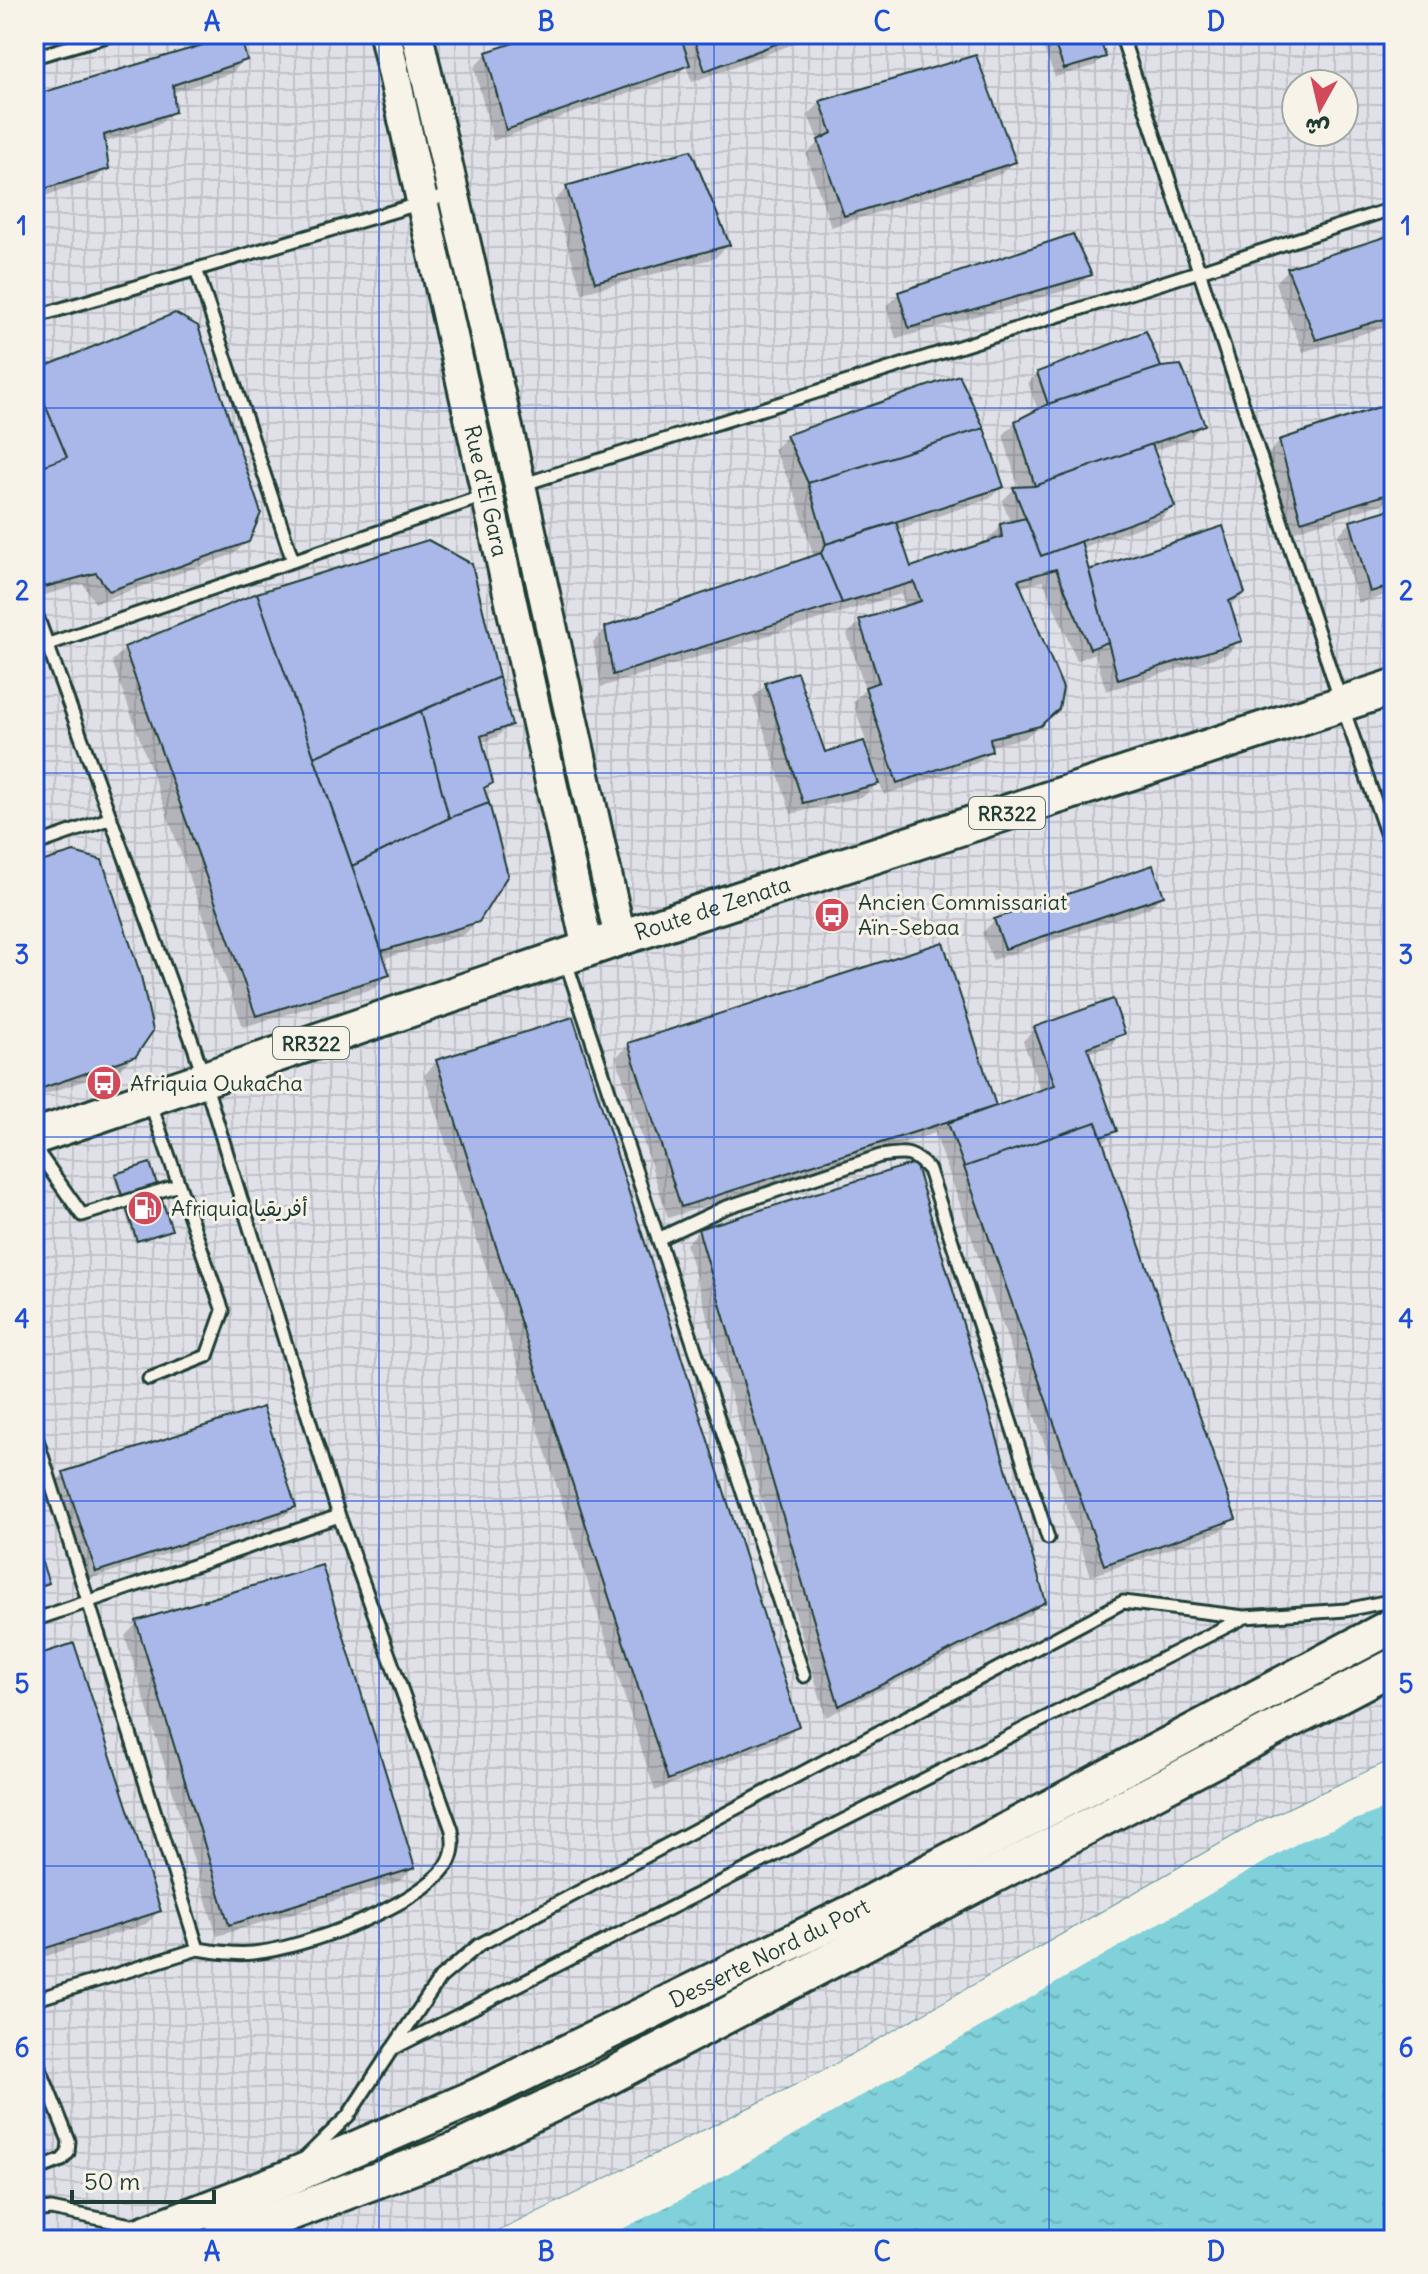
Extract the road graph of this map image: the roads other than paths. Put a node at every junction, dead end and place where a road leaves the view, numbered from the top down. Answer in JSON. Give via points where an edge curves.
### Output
{"nodes":[{"id":1,"x":114,"y":34,"type":"edge"},
{"id":2,"x":1121,"y":34,"type":"edge"},
{"id":3,"x":396,"y":36,"type":"edge"},
{"id":4,"x":34,"y":57,"type":"edge"},
{"id":5,"x":454,"y":194,"type":"junction"},
{"id":6,"x":423,"y":202,"type":"junction"},
{"id":7,"x":1394,"y":208,"type":"edge"},
{"id":8,"x":196,"y":269,"type":"junction"},
{"id":9,"x":1200,"y":271,"type":"junction"},
{"id":10,"x":34,"y":317,"type":"edge"},
{"id":11,"x":520,"y":485,"type":"junction"},
{"id":12,"x":489,"y":495,"type":"junction"},
{"id":13,"x":293,"y":561,"type":"junction"},
{"id":14,"x":34,"y":608,"type":"edge"},
{"id":15,"x":48,"y":644,"type":"junction"},
{"id":16,"x":34,"y":649,"type":"edge"},
{"id":17,"x":1394,"y":687,"type":"edge"},
{"id":18,"x":1342,"y":705,"type":"junction"},
{"id":19,"x":111,"y":818,"type":"junction"},
{"id":20,"x":34,"y":845,"type":"edge"},
{"id":21,"x":1393,"y":850,"type":"edge"},
{"id":22,"x":620,"y":938,"type":"junction"},
{"id":23,"x":576,"y":953,"type":"junction"},
{"id":24,"x":204,"y":1080,"type":"junction"},
{"id":25,"x":149,"y":1099,"type":"junction"},
{"id":26,"x":34,"y":1137,"type":"edge"},
{"id":27,"x":34,"y":1147,"type":"edge"},
{"id":28,"x":179,"y":1185,"type":"junction"},
{"id":29,"x":658,"y":1239,"type":"junction"},
{"id":30,"x":149,"y":1379,"type":"dead end"},
{"id":31,"x":34,"y":1430,"type":"edge"},
{"id":32,"x":339,"y":1516,"type":"junction"},
{"id":33,"x":1048,"y":1538,"type":"dead end"},
{"id":34,"x":1394,"y":1600,"type":"edge"},
{"id":35,"x":88,"y":1601,"type":"junction"},
{"id":36,"x":1245,"y":1617,"type":"junction"},
{"id":37,"x":34,"y":1620,"type":"edge"},
{"id":38,"x":1394,"y":1625,"type":"edge"},
{"id":39,"x":1394,"y":1666,"type":"edge"},
{"id":40,"x":804,"y":1676,"type":"dead end"},
{"id":41,"x":198,"y":1949,"type":"junction"},
{"id":42,"x":34,"y":2000,"type":"edge"},
{"id":43,"x":392,"y":2049,"type":"junction"},
{"id":44,"x":34,"y":2054,"type":"edge"},
{"id":45,"x":34,"y":2171,"type":"edge"},
{"id":46,"x":283,"y":2180,"type":"junction"},
{"id":47,"x":34,"y":2211,"type":"edge"},
{"id":48,"x":142,"y":2235,"type":"edge"},
{"id":49,"x":219,"y":2240,"type":"edge"}],
"edges":[{"from":1,"to":4,"type":"lane"},
{"from":2,"to":9,"type":"lane"},
{"from":3,"to":5,"type":"street","name":"Rue d'El Gara"},
{"from":3,"to":6,"type":"street","name":"Rue d'El Gara"},
{"from":5,"to":6,"type":"lane"},
{"from":5,"to":11,"type":"street","name":"Rue d'El Gara"},
{"from":6,"to":8,"type":"lane"},
{"from":6,"to":12,"type":"street","name":"Rue d'El Gara"},
{"from":7,"to":9,"type":"lane"},
{"from":8,"to":10,"type":"lane"},
{"from":8,"to":13,"type":"lane"},
{"from":9,"to":11,"type":"lane"},
{"from":9,"to":18,"type":"lane"},
{"from":11,"to":22,"type":"street","name":"Rue d'El Gara"},
{"from":12,"to":13,"type":"lane"},
{"from":12,"to":23,"type":"street","name":"Rue d'El Gara"},
{"from":13,"to":15,"type":"lane"},
{"from":14,"to":15,"type":"lane"},
{"from":15,"to":16,"type":"lane"},
{"from":15,"to":19,"type":"lane"},
{"from":17,"to":18,"type":"main road","name":"Route de Zenata","number":"RR322"},
{"from":18,"to":21,"type":"lane"},
{"from":18,"to":22,"type":"main road","name":"Route de Zenata","number":"RR322"},
{"from":19,"to":20,"type":"lane"},
{"from":19,"to":24,"type":"lane"},
{"from":22,"to":23,"type":"main road","name":"Route de Zenata","number":"RR322"},
{"from":23,"to":24,"type":"main road","name":"Route de Zenata","number":"RR322"},
{"from":23,"to":29,"type":"lane"},
{"from":24,"to":25,"type":"main road","name":"Route de Zenata","number":"RR322"},
{"from":24,"to":32,"type":"lane"},
{"from":25,"to":26,"type":"main road","name":"Route de Zenata","number":"RR322"},
{"from":25,"to":28,"type":"lane"},
{"from":27,"to":28,"type":"lane","via":[[82,1215]]},
{"from":28,"to":30,"type":"lane","via":[[223,1311],[207,1356]]},
{"from":29,"to":33,"type":"lane","via":[[724,1208],[880,1156],[916,1156],[929,1170]]},
{"from":29,"to":40,"type":"lane"},
{"from":31,"to":35,"type":"lane"},
{"from":32,"to":35,"type":"lane"},
{"from":32,"to":41,"type":"lane","via":[[452,1830],[451,1857],[415,1893],[321,1938],[251,1953]]},
{"from":34,"to":36,"type":"lane","via":[[1346,1610]]},
{"from":35,"to":37,"type":"lane"},
{"from":35,"to":41,"type":"lane"},
{"from":36,"to":43,"type":"lane"},
{"from":36,"to":43,"type":"lane","via":[[1123,1602],[479,1945],[440,1978]]},
{"from":38,"to":46,"type":"main road","name":"Desserte Nord du Port","via":[[853,1912],[480,2095]]},
{"from":39,"to":49,"type":"main road","name":"Desserte Nord du Port","via":[[599,2082],[454,2151]]},
{"from":41,"to":42,"type":"lane"},
{"from":43,"to":46,"type":"lane","via":[[348,2116]]},
{"from":44,"to":45,"type":"lane","via":[[70,2147],[62,2160]]},
{"from":46,"to":48,"type":"main road","name":"Desserte Nord du Port"},
{"from":47,"to":48,"type":"lane","via":[[51,2209]]}]}
